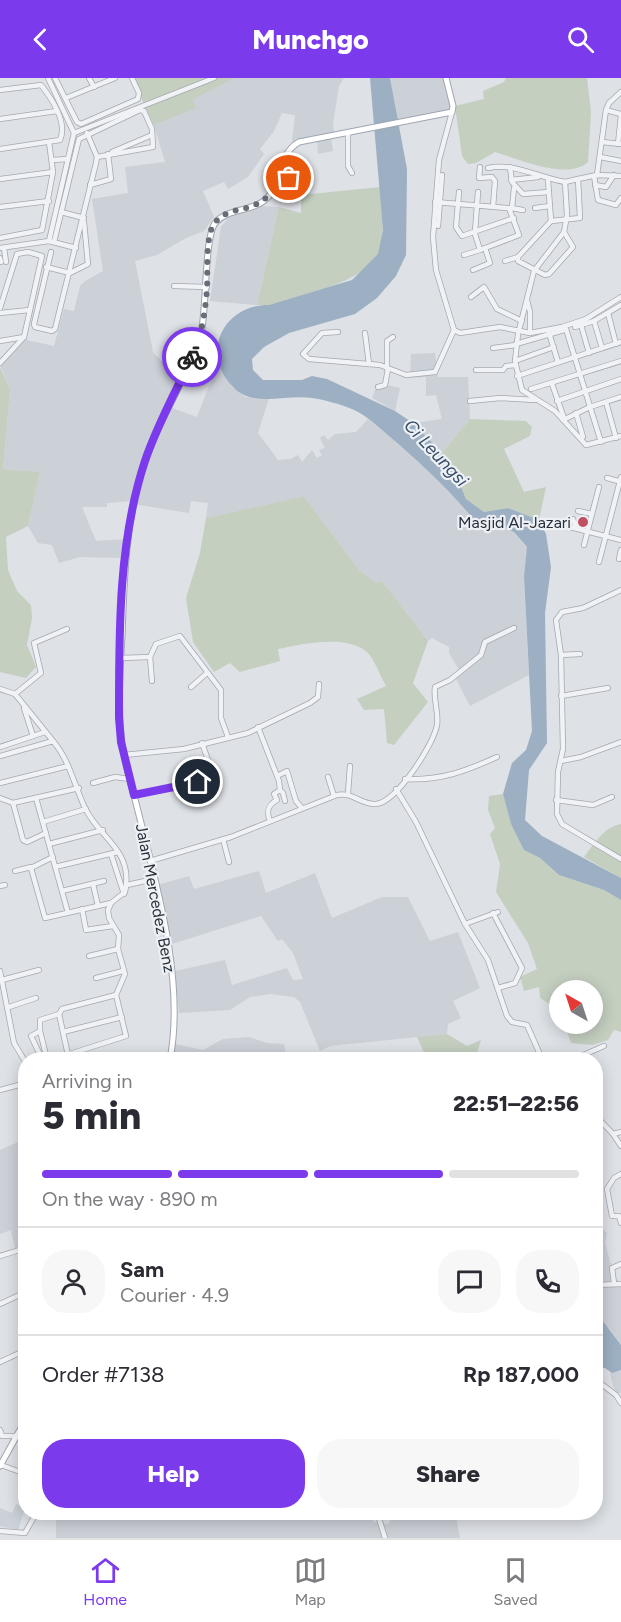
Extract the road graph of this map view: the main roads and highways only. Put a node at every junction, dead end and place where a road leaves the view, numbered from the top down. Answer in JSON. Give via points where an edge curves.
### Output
{"nodes":[{"id":1,"x":446,"y":78,"type":"edge"},
{"id":2,"x":171,"y":1052,"type":"edge"},
{"id":3,"x":18,"y":1433,"type":"edge"},
{"id":4,"x":0,"y":1466,"type":"edge"}],
"edges":[{"from":1,"to":2,"type":"main road","name":"Jalan Mercedez Benz","via":[[452,112],[306,140],[293,146],[283,158],[273,189],[265,200],[214,224],[203,323],[139,483],[126,552],[119,718],[154,879],[175,1001]]},
{"from":3,"to":4,"type":"main road"}]}
